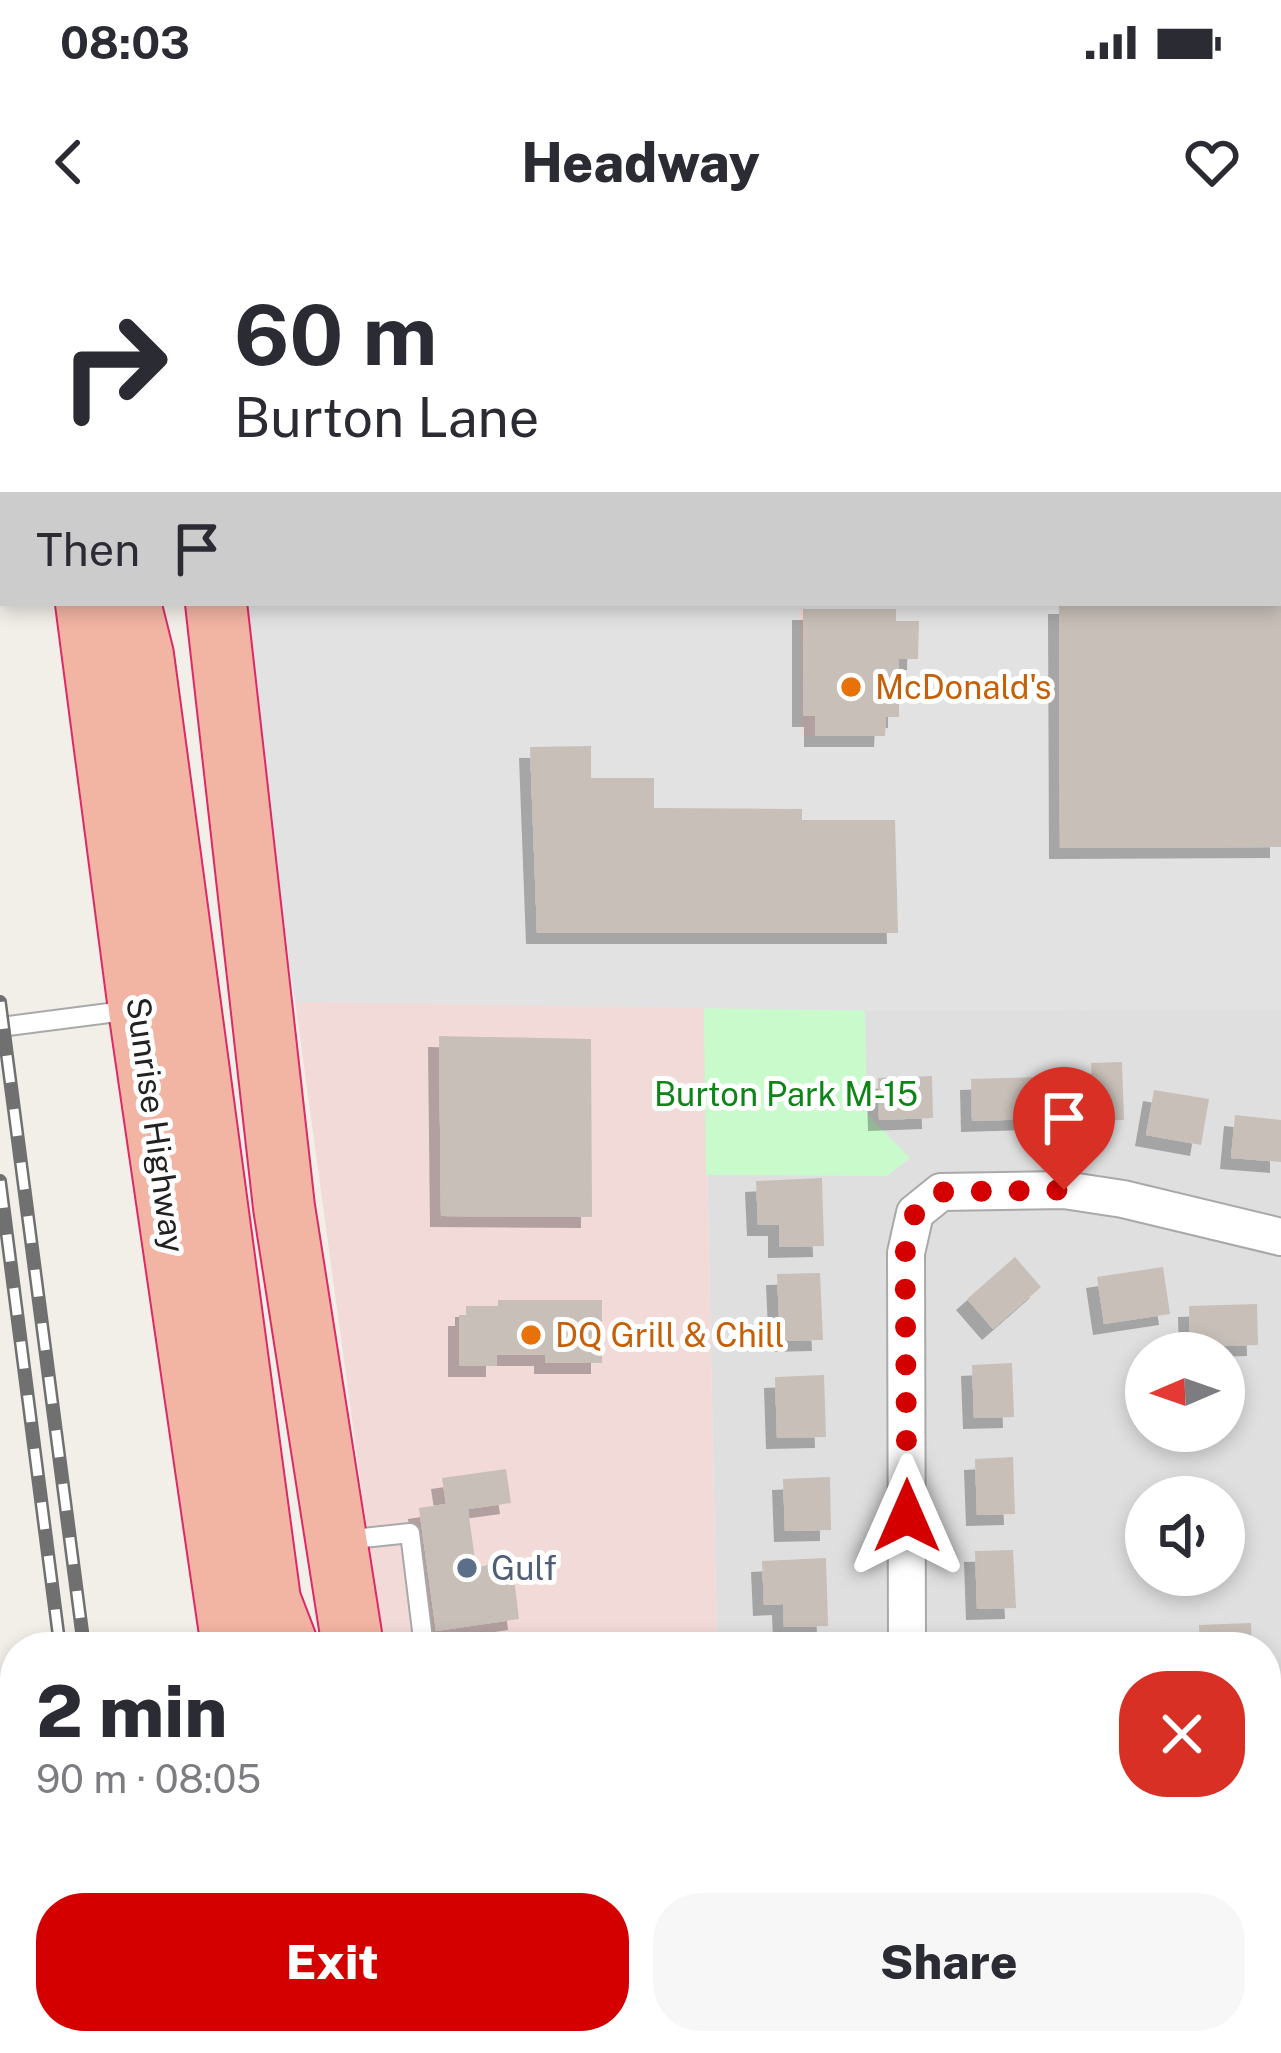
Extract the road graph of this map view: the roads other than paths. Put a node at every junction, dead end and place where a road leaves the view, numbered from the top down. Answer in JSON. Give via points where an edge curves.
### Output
{"nodes":[{"id":1,"x":86,"y":606,"type":"edge"},
{"id":2,"x":131,"y":606,"type":"edge"},
{"id":3,"x":216,"y":606,"type":"edge"},
{"id":4,"x":139,"y":1009,"type":"junction"},
{"id":5,"x":0,"y":1027,"type":"edge"},
{"id":6,"x":197,"y":1053,"type":"junction"},
{"id":7,"x":284,"y":1208,"type":"junction"},
{"id":8,"x":1281,"y":1237,"type":"edge"},
{"id":9,"x":337,"y":1541,"type":"junction"},
{"id":10,"x":230,"y":1632,"type":"edge"},
{"id":11,"x":282,"y":1632,"type":"edge"},
{"id":12,"x":351,"y":1632,"type":"edge"},
{"id":13,"x":422,"y":1632,"type":"edge"},
{"id":14,"x":907,"y":1632,"type":"edge"}],
"edges":[{"from":1,"to":4,"type":"highway","name":"Sunrise Highway"},
{"from":2,"to":6,"type":"highway"},
{"from":3,"to":7,"type":"highway"},
{"from":4,"to":5,"type":"lane"},
{"from":4,"to":6,"type":"highway"},
{"from":4,"to":10,"type":"highway","name":"Sunrise Highway"},
{"from":6,"to":7,"type":"highway","via":[[239,1087]]},
{"from":6,"to":11,"type":"highway","via":[[270,1600]]},
{"from":7,"to":9,"type":"highway"},
{"from":8,"to":14,"type":"street","via":[[1064,1190],[941,1192],[915,1213],[905,1253]]},
{"from":9,"to":12,"type":"highway"},
{"from":9,"to":13,"type":"lane","via":[[410,1533]]}]}
